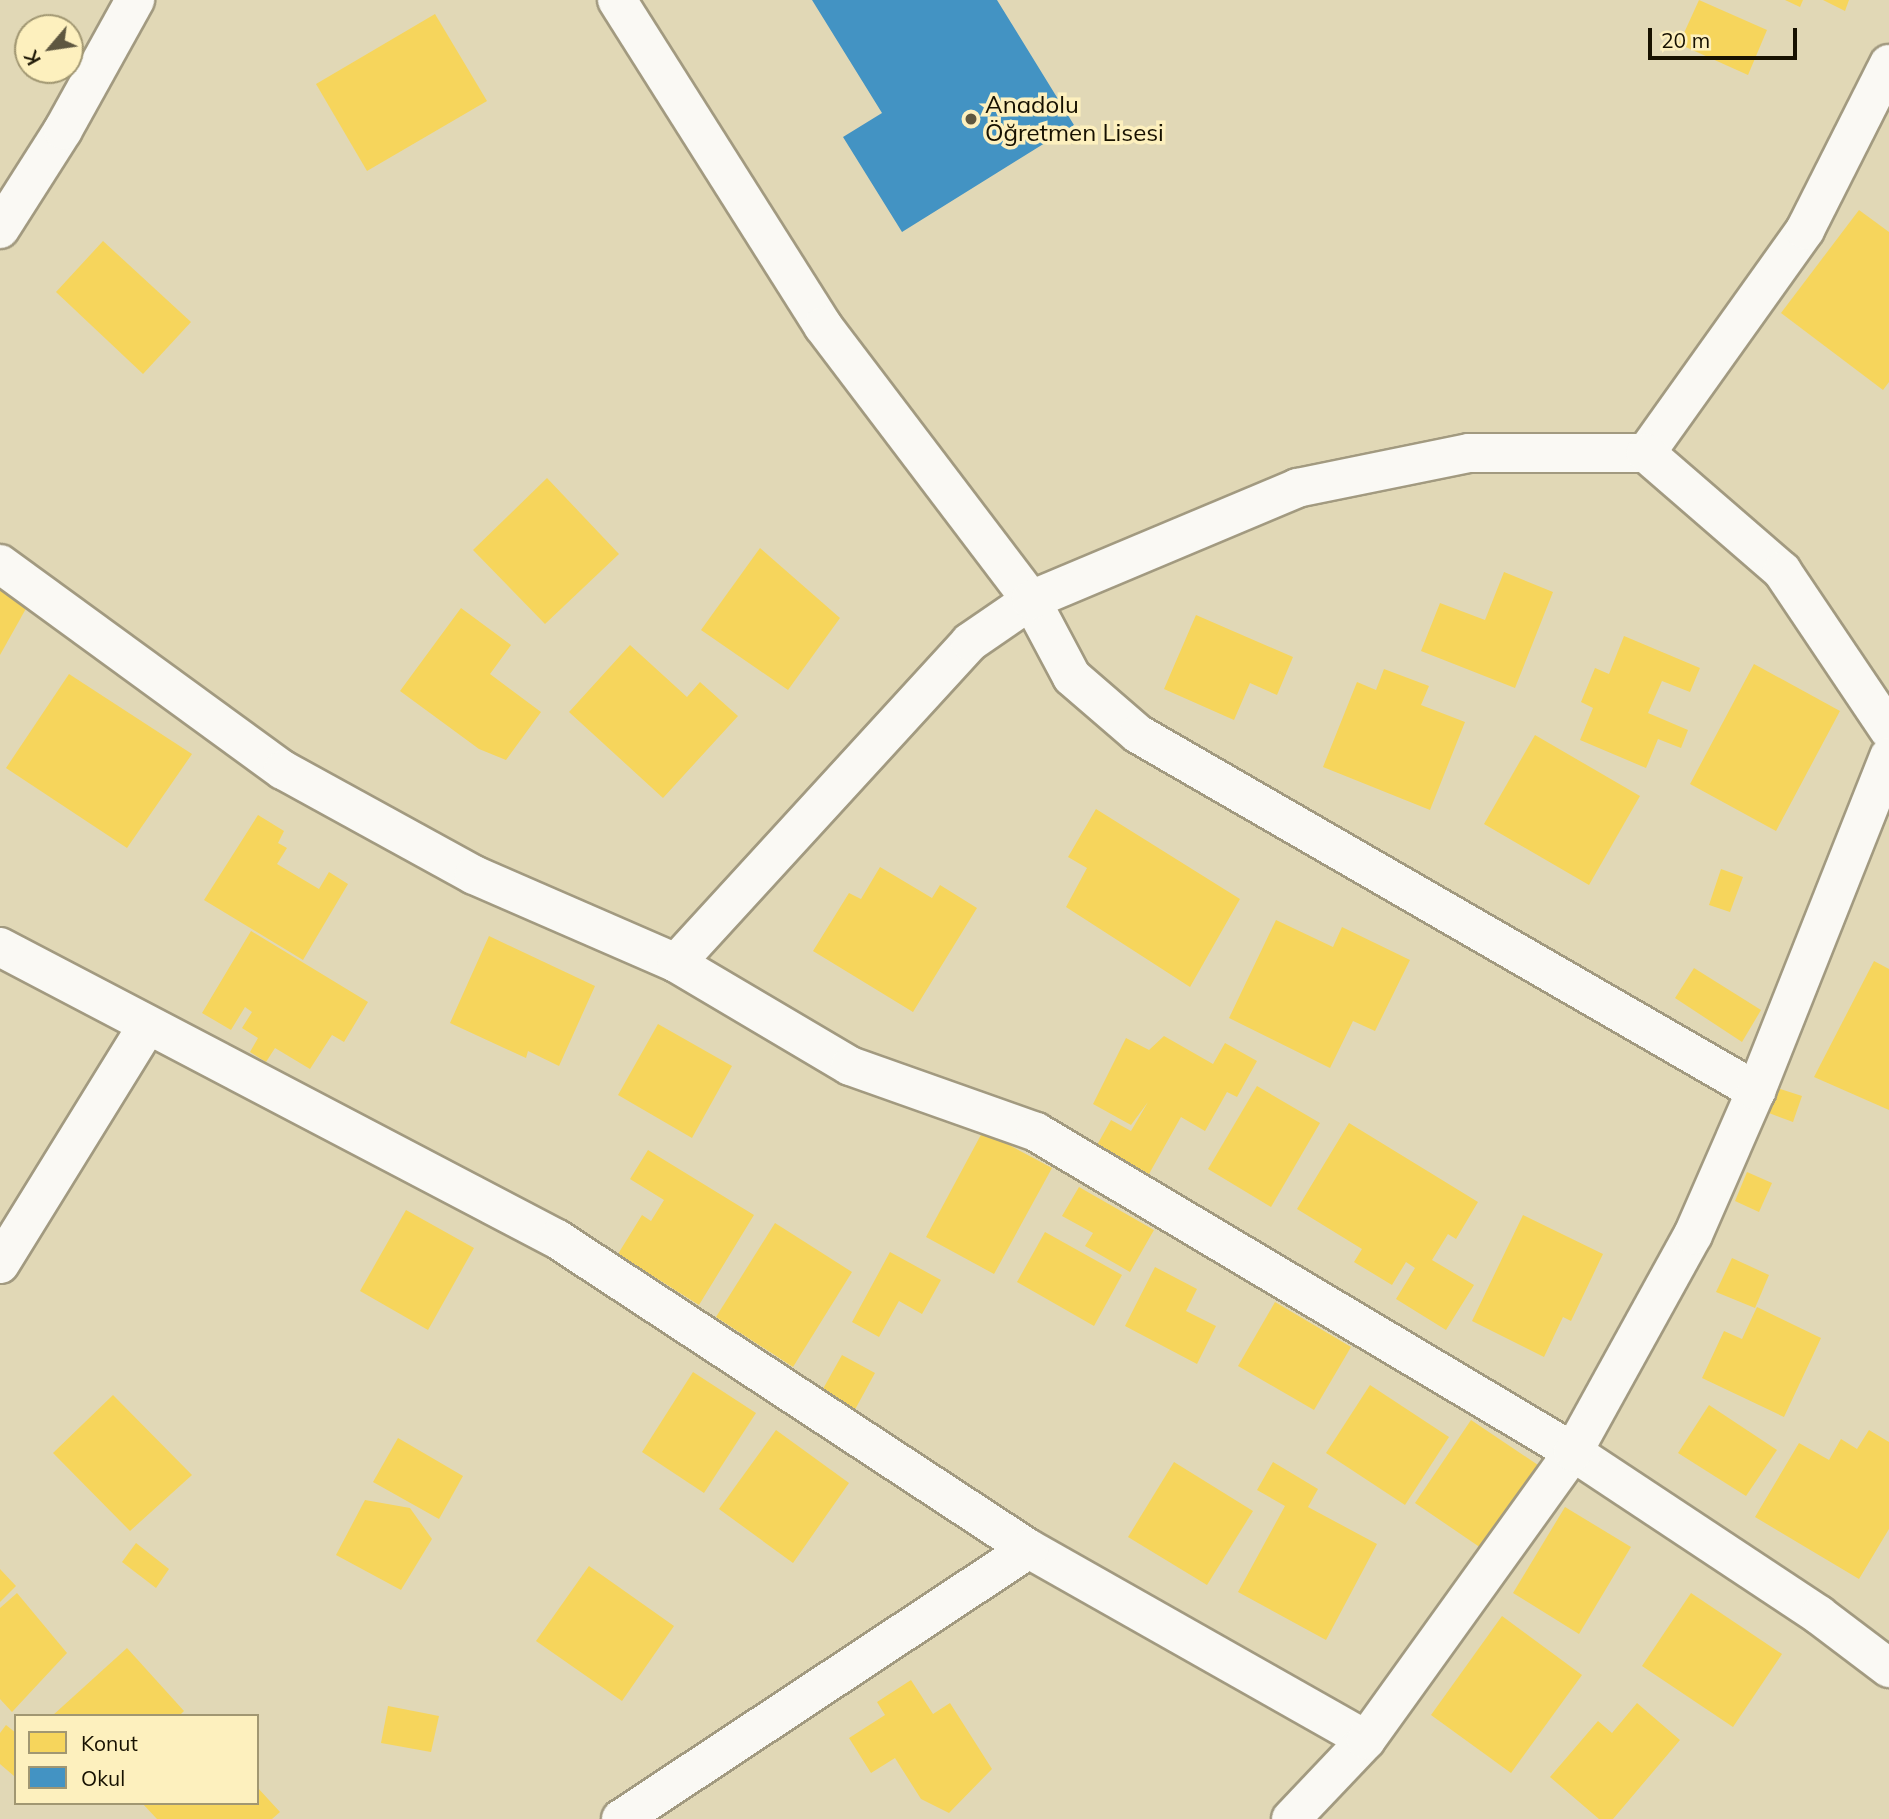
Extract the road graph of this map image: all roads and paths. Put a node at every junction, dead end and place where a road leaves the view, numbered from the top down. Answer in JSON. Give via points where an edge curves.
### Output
{"nodes":[{"id":1,"x":135,"y":0,"type":"edge"},
{"id":2,"x":617,"y":0,"type":"edge"},
{"id":3,"x":1889,"y":64,"type":"edge"},
{"id":4,"x":0,"y":229,"type":"edge"},
{"id":5,"x":1646,"y":453,"type":"junction"},
{"id":6,"x":0,"y":564,"type":"edge"},
{"id":7,"x":1031,"y":600,"type":"junction"},
{"id":8,"x":1889,"y":730,"type":"edge"},
{"id":9,"x":1889,"y":757,"type":"edge"},
{"id":10,"x":0,"y":947,"type":"edge"},
{"id":11,"x":676,"y":963,"type":"junction"},
{"id":12,"x":147,"y":1026,"type":"junction"},
{"id":13,"x":1756,"y":1091,"type":"junction"},
{"id":14,"x":0,"y":1264,"type":"edge"},
{"id":15,"x":1573,"y":1452,"type":"junction"},
{"id":16,"x":1029,"y":1549,"type":"junction"},
{"id":17,"x":1889,"y":1668,"type":"edge"},
{"id":18,"x":1366,"y":1740,"type":"junction"},
{"id":19,"x":621,"y":1819,"type":"edge"},
{"id":20,"x":1291,"y":1819,"type":"edge"}],
"edges":[{"from":1,"to":4,"type":"street","via":[[64,130]]},
{"from":2,"to":7,"type":"street","via":[[823,326]]},
{"from":3,"to":5,"type":"street","via":[[1805,230]]},
{"from":5,"to":7,"type":"street","via":[[1469,453],[1297,488]]},
{"from":5,"to":8,"type":"street","via":[[1782,571]]},
{"from":6,"to":11,"type":"street","via":[[283,770],[474,875]]},
{"from":7,"to":11,"type":"street","via":[[970,642]]},
{"from":7,"to":13,"type":"street","via":[[1072,677],[1138,734]]},
{"from":9,"to":13,"type":"street"},
{"from":10,"to":12,"type":"street"},
{"from":11,"to":15,"type":"street","via":[[850,1066],[1035,1132]]},
{"from":12,"to":14,"type":"street"},
{"from":12,"to":16,"type":"street","via":[[557,1239]]},
{"from":13,"to":15,"type":"street","via":[[1693,1235]]},
{"from":15,"to":17,"type":"street","via":[[1819,1615]]},
{"from":15,"to":18,"type":"street"},
{"from":16,"to":18,"type":"street"},
{"from":16,"to":19,"type":"street"},
{"from":18,"to":20,"type":"street"}]}
